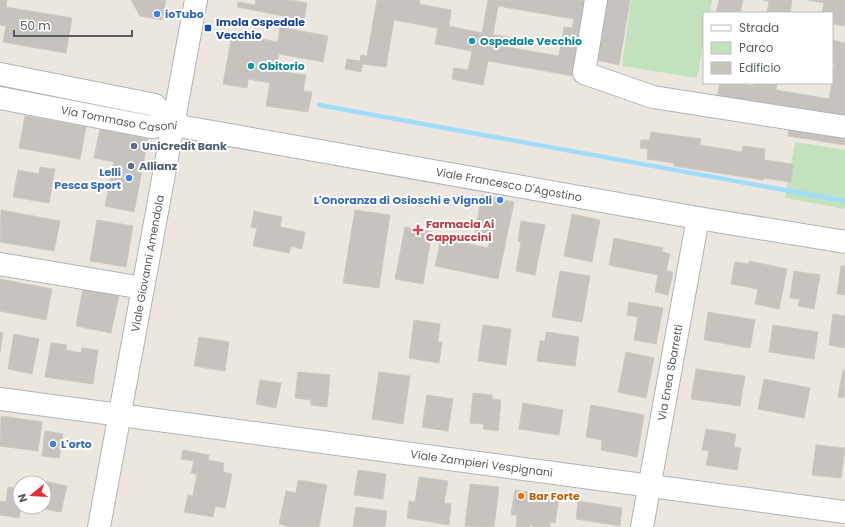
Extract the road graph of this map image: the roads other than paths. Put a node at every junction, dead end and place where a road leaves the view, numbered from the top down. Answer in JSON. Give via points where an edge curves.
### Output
{"nodes":[{"id":1,"x":196,"y":0,"type":"edge"},
{"id":2,"x":596,"y":0,"type":"edge"},
{"id":3,"x":0,"y":74,"type":"edge"},
{"id":4,"x":0,"y":98,"type":"edge"},
{"id":5,"x":174,"y":125,"type":"junction"},
{"id":6,"x":845,"y":127,"type":"edge"},
{"id":7,"x":698,"y":218,"type":"junction"},
{"id":8,"x":845,"y":242,"type":"edge"},
{"id":9,"x":0,"y":264,"type":"edge"},
{"id":10,"x":142,"y":288,"type":"junction"},
{"id":11,"x":0,"y":399,"type":"edge"},
{"id":12,"x":119,"y":415,"type":"junction"},
{"id":13,"x":650,"y":485,"type":"junction"},
{"id":14,"x":845,"y":512,"type":"edge"},
{"id":15,"x":99,"y":527,"type":"edge"},
{"id":16,"x":642,"y":527,"type":"edge"}],
"edges":[{"from":1,"to":5,"type":"street","name":"Viale Giovanni Amendola"},
{"from":2,"to":6,"type":"street","via":[[584,73],[653,97],[674,113],[766,127],[804,121]]},
{"from":3,"to":5,"type":"street","name":"Via Tommaso Casoni","via":[[155,105]]},
{"from":4,"to":5,"type":"street","name":"Via Tommaso Casoni","via":[[151,127]]},
{"from":5,"to":7,"type":"street","name":"Viale Francesco D'Agostino"},
{"from":5,"to":10,"type":"street","name":"Viale Giovanni Amendola"},
{"from":7,"to":8,"type":"street","name":"Viale Francesco D'Agostino"},
{"from":7,"to":13,"type":"street","name":"Via Enea Sbarretti"},
{"from":9,"to":10,"type":"street"},
{"from":10,"to":12,"type":"street","name":"Viale Giovanni Amendola"},
{"from":11,"to":12,"type":"street","name":"Viale Zampieri Vespignani"},
{"from":12,"to":13,"type":"street","name":"Viale Zampieri Vespignani"},
{"from":12,"to":15,"type":"street","name":"Viale Giovanni Amendola"},
{"from":13,"to":14,"type":"street","name":"Viale Zampieri Vespignani"},
{"from":13,"to":16,"type":"street","name":"Via Enea Sbarretti"}]}
